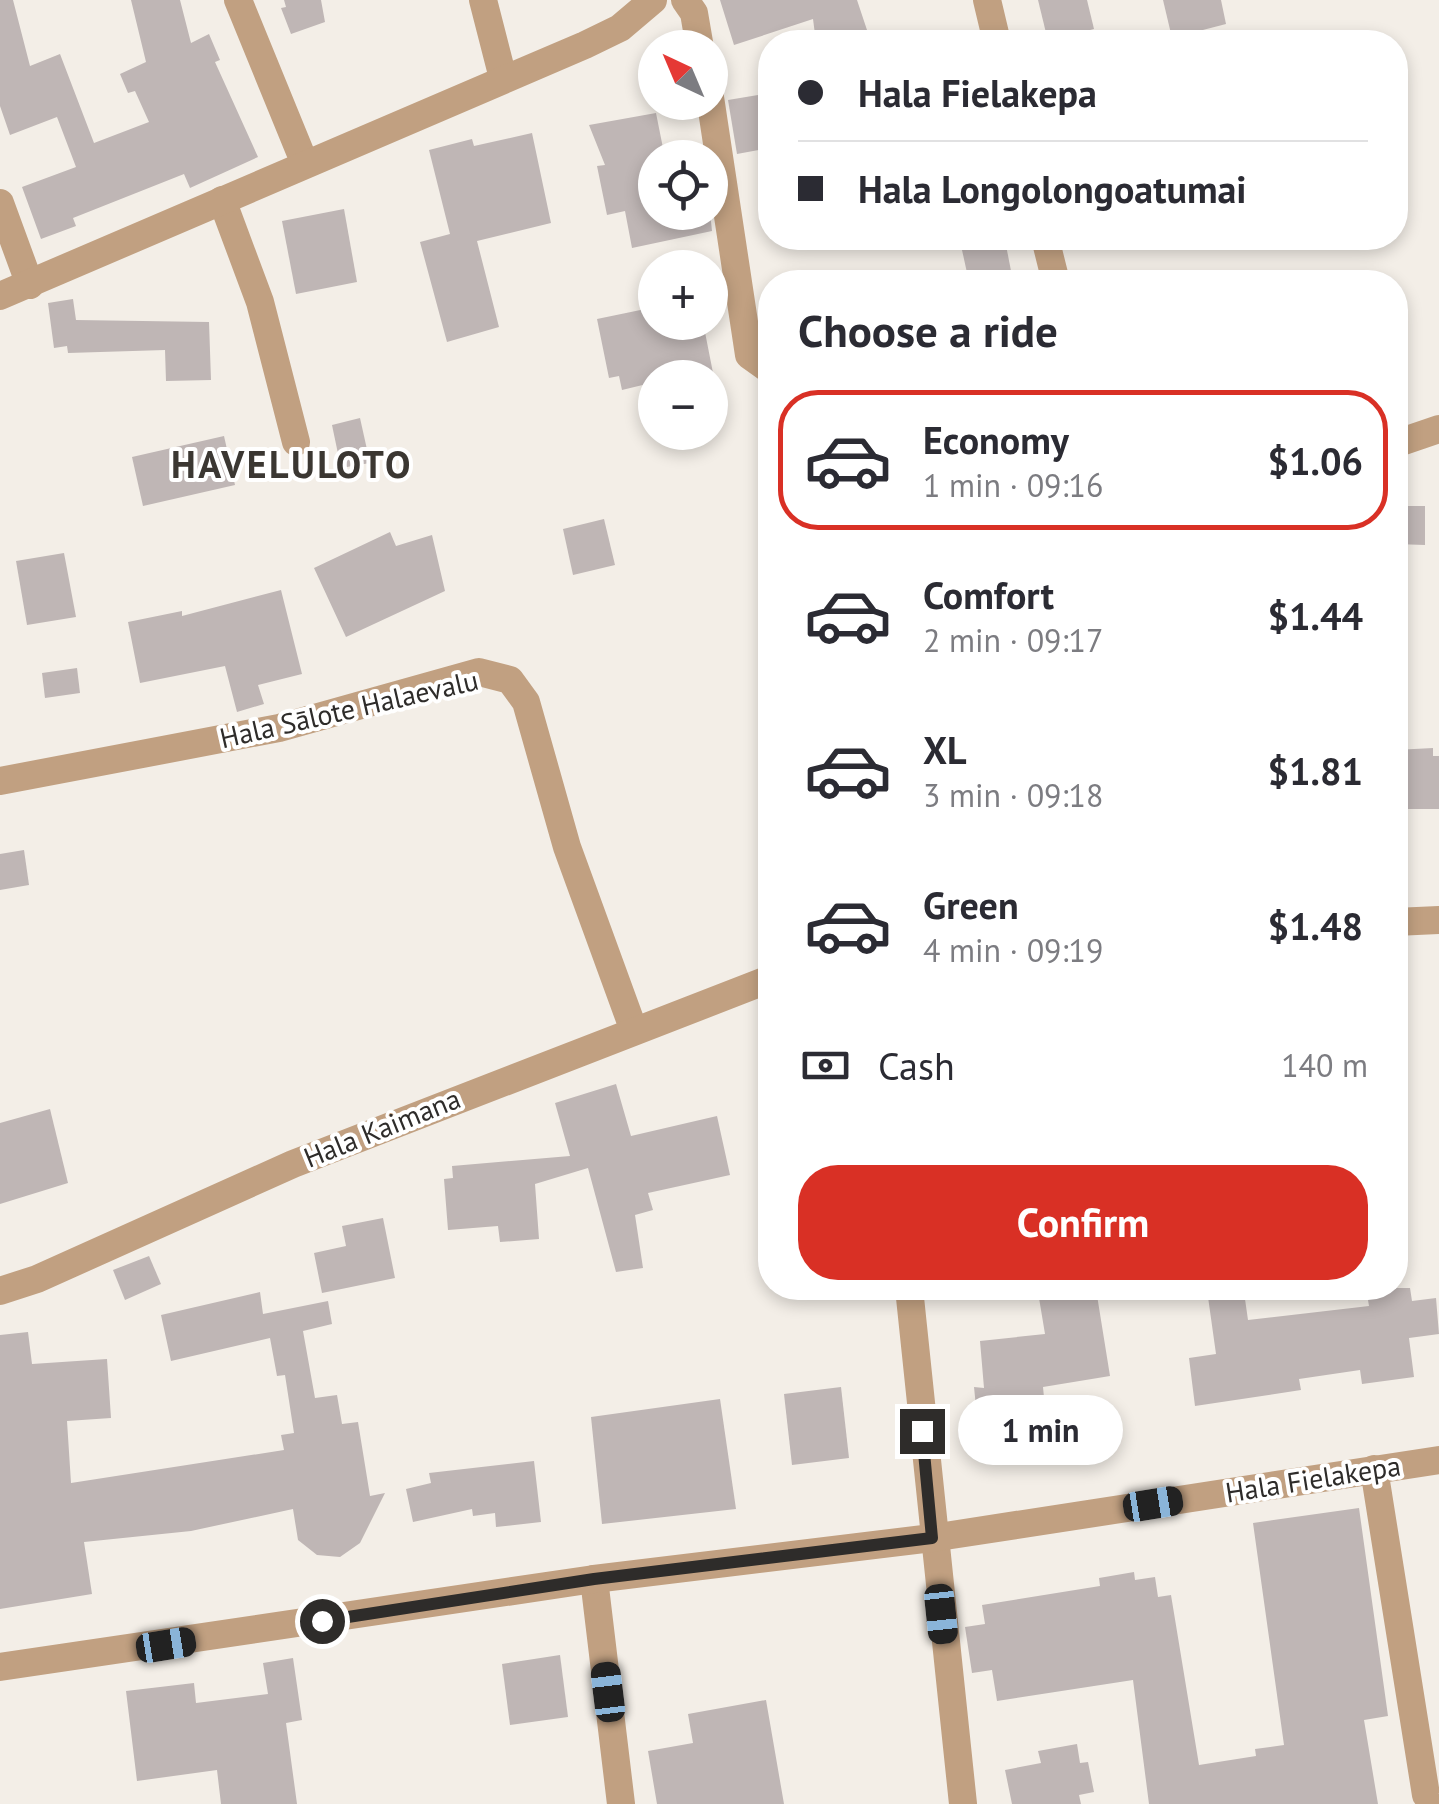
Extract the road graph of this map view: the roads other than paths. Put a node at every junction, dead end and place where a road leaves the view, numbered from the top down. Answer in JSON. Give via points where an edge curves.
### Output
{"nodes":[{"id":1,"x":238,"y":0,"type":"edge"},
{"id":2,"x":483,"y":0,"type":"edge"},
{"id":3,"x":653,"y":0,"type":"edge"},
{"id":4,"x":685,"y":0,"type":"edge"},
{"id":5,"x":986,"y":0,"type":"edge"},
{"id":6,"x":697,"y":30,"type":"edge"},
{"id":7,"x":994,"y":30,"type":"edge"},
{"id":8,"x":503,"y":78,"type":"junction"},
{"id":9,"x":714,"y":120,"type":"edge"},
{"id":10,"x":305,"y":164,"type":"junction"},
{"id":11,"x":222,"y":200,"type":"junction"},
{"id":12,"x":0,"y":203,"type":"edge"},
{"id":13,"x":30,"y":285,"type":"junction"},
{"id":14,"x":0,"y":296,"type":"edge"},
{"id":15,"x":758,"y":361,"type":"edge"},
{"id":16,"x":1439,"y":429,"type":"edge"},
{"id":17,"x":1408,"y":440,"type":"edge"},
{"id":18,"x":296,"y":442,"type":"dead end"},
{"id":19,"x":0,"y":782,"type":"edge"},
{"id":20,"x":1439,"y":920,"type":"edge"},
{"id":21,"x":1408,"y":921,"type":"edge"},
{"id":22,"x":758,"y":983,"type":"edge"},
{"id":23,"x":634,"y":1028,"type":"junction"},
{"id":24,"x":0,"y":1291,"type":"edge"},
{"id":25,"x":910,"y":1300,"type":"edge"},
{"id":26,"x":1439,"y":1460,"type":"edge"},
{"id":27,"x":1374,"y":1470,"type":"junction"},
{"id":28,"x":932,"y":1538,"type":"junction"},
{"id":29,"x":594,"y":1579,"type":"junction"},
{"id":30,"x":0,"y":1667,"type":"edge"},
{"id":31,"x":622,"y":1804,"type":"edge"},
{"id":32,"x":962,"y":1804,"type":"edge"},
{"id":33,"x":1435,"y":1804,"type":"edge"}],
"edges":[{"from":1,"to":10,"type":"street"},
{"from":2,"to":8,"type":"street"},
{"from":3,"to":8,"type":"street","via":[[620,28]]},
{"from":4,"to":6,"type":"street"},
{"from":5,"to":7,"type":"street"},
{"from":8,"to":10,"type":"street"},
{"from":9,"to":15,"type":"street","via":[[750,355]]},
{"from":10,"to":11,"type":"street"},
{"from":11,"to":13,"type":"street"},
{"from":11,"to":18,"type":"street","via":[[260,302]]},
{"from":12,"to":13,"type":"street"},
{"from":13,"to":14,"type":"street"},
{"from":16,"to":17,"type":"street"},
{"from":19,"to":23,"type":"street","name":"Hala Sālote Halaevalu","via":[[280,728],[479,672],[510,680],[526,702],[567,847]]},
{"from":20,"to":21,"type":"street"},
{"from":22,"to":23,"type":"street","name":"Hala Kaimana"},
{"from":23,"to":24,"type":"street","name":"Hala Kaimana","via":[[293,1164]]},
{"from":25,"to":28,"type":"street"},
{"from":26,"to":27,"type":"street","name":"Hala Fielakepa"},
{"from":27,"to":28,"type":"street","name":"Hala Fielakepa"},
{"from":27,"to":33,"type":"street","via":[[1426,1796]]},
{"from":28,"to":29,"type":"street","name":"Hala Fielakepa"},
{"from":28,"to":32,"type":"street"},
{"from":29,"to":30,"type":"street","name":"Hala Fielakepa"},
{"from":29,"to":31,"type":"street"}]}
